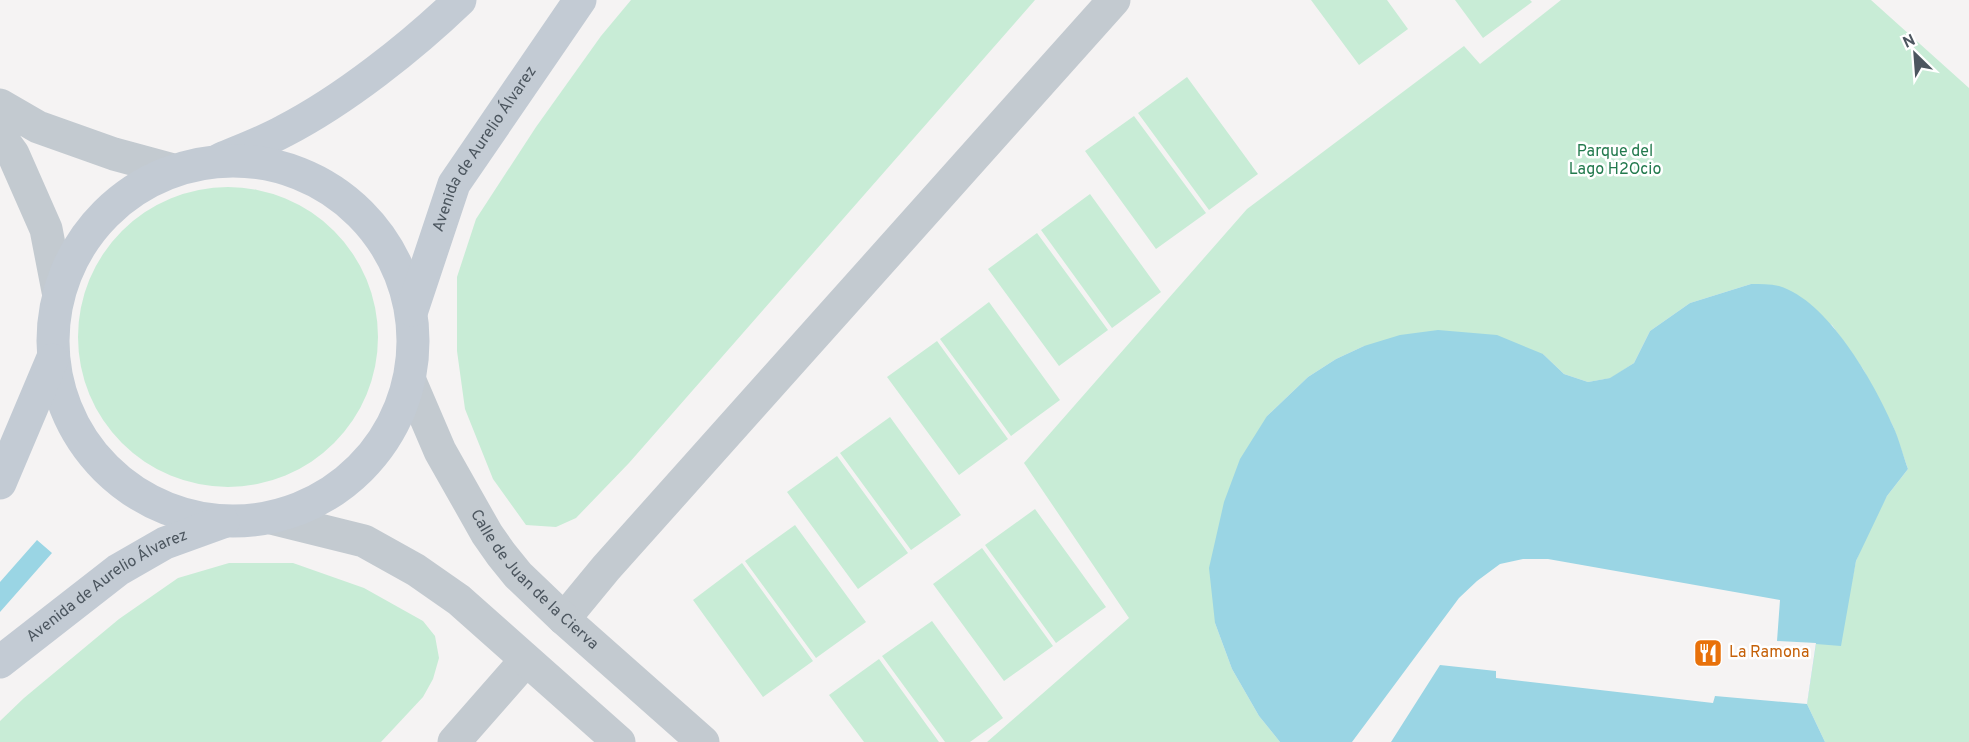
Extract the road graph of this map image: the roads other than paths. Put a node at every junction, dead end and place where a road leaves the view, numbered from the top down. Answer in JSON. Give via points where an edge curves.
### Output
{"nodes":[{"id":1,"x":460,"y":0,"type":"edge"},
{"id":2,"x":580,"y":0,"type":"edge"},
{"id":3,"x":1114,"y":0,"type":"edge"},
{"id":4,"x":0,"y":105,"type":"edge"},
{"id":5,"x":0,"y":136,"type":"edge"},
{"id":6,"x":219,"y":160,"type":"junction"},
{"id":7,"x":173,"y":170,"type":"junction"},
{"id":8,"x":58,"y":291,"type":"junction"},
{"id":9,"x":412,"y":310,"type":"junction"},
{"id":10,"x":52,"y":360,"type":"junction"},
{"id":11,"x":410,"y":381,"type":"junction"},
{"id":12,"x":0,"y":483,"type":"edge"},
{"id":13,"x":271,"y":518,"type":"junction"},
{"id":14,"x":223,"y":522,"type":"junction"},
{"id":15,"x":564,"y":619,"type":"junction"},
{"id":16,"x":525,"y":661,"type":"junction"},
{"id":17,"x":0,"y":662,"type":"edge"},
{"id":18,"x":454,"y":742,"type":"edge"},
{"id":19,"x":619,"y":742,"type":"edge"},
{"id":20,"x":703,"y":742,"type":"edge"}],
"edges":[{"from":1,"to":6,"type":"main road","via":[[434,26],[343,96],[284,131]]},
{"from":2,"to":9,"type":"main road","name":"Avenida de Aurelio Álvarez","via":[[454,183]]},
{"from":3,"to":15,"type":"street"},
{"from":4,"to":7,"type":"street","via":[[38,127]]},
{"from":5,"to":8,"type":"street","via":[[13,154],[46,229]]},
{"from":6,"to":7,"type":"main road"},
{"from":6,"to":9,"type":"main road","via":[[280,165],[356,207],[394,256]]},
{"from":7,"to":8,"type":"main road","via":[[136,188],[105,212]]},
{"from":8,"to":10,"type":"main road"},
{"from":9,"to":11,"type":"main road"},
{"from":10,"to":12,"type":"main road"},
{"from":10,"to":14,"type":"main road","via":[[66,415],[82,442],[117,481],[171,510]]},
{"from":11,"to":13,"type":"main road","via":[[370,460],[324,498]]},
{"from":11,"to":15,"type":"street","name":"Calle de Juan de la Cierva","via":[[440,451],[487,534],[518,575]]},
{"from":13,"to":14,"type":"main road"},
{"from":13,"to":16,"type":"street","via":[[364,540],[459,600]]},
{"from":14,"to":17,"type":"main road","name":"Avenida de Aurelio Álvarez","via":[[165,543],[118,570]]},
{"from":15,"to":20,"type":"street","name":"Calle de Juan de la Cierva"},
{"from":16,"to":18,"type":"street"},
{"from":16,"to":19,"type":"street"}]}
